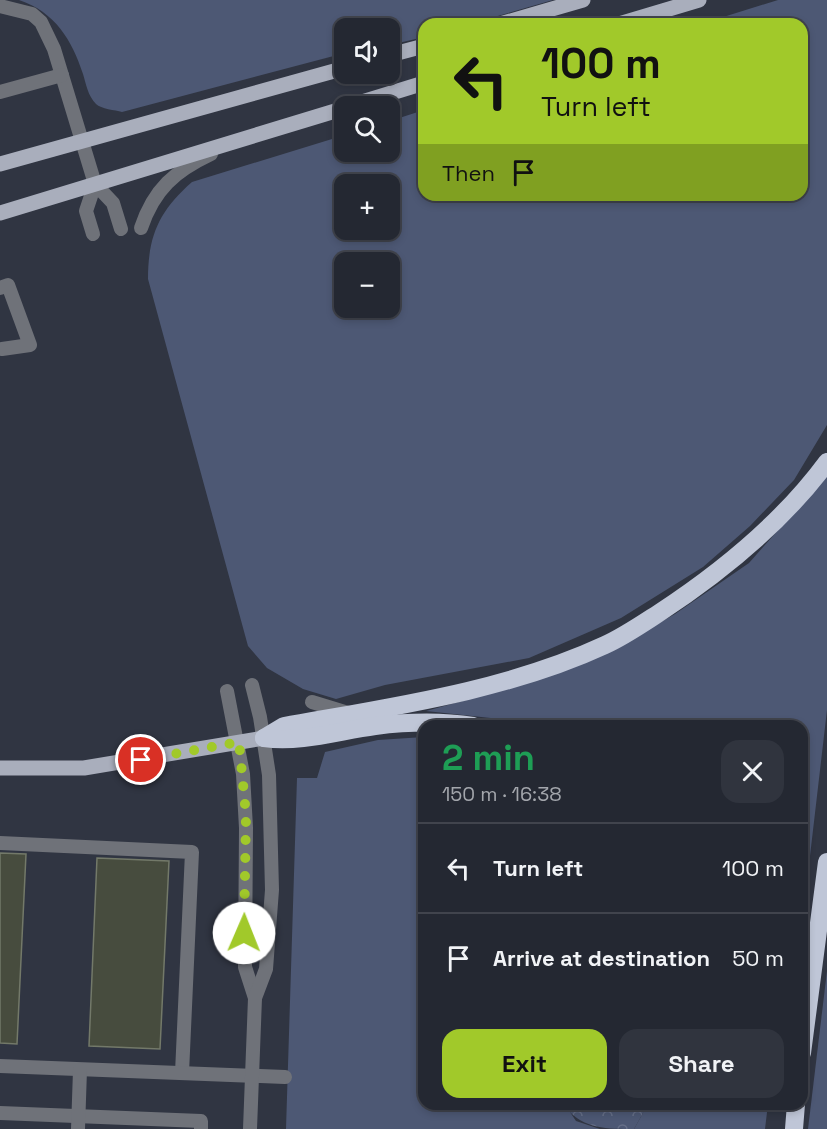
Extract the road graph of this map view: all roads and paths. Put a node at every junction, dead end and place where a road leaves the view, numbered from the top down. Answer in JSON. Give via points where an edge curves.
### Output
{"nodes":[{"id":1,"x":583,"y":0,"type":"edge"},
{"id":2,"x":699,"y":0,"type":"edge"},
{"id":3,"x":0,"y":6,"type":"edge"},
{"id":4,"x":521,"y":18,"type":"edge"},
{"id":5,"x":639,"y":18,"type":"edge"},
{"id":6,"x":418,"y":48,"type":"edge"},
{"id":7,"x":400,"y":52,"type":"edge"},
{"id":8,"x":334,"y":71,"type":"edge"},
{"id":9,"x":62,"y":75,"type":"junction"},
{"id":10,"x":418,"y":85,"type":"edge"},
{"id":11,"x":0,"y":92,"type":"edge"},
{"id":12,"x":382,"y":96,"type":"edge"},
{"id":13,"x":334,"y":111,"type":"edge"},
{"id":14,"x":82,"y":140,"type":"junction"},
{"id":15,"x":236,"y":142,"type":"junction"},
{"id":16,"x":0,"y":164,"type":"edge"},
{"id":17,"x":95,"y":184,"type":"junction"},
{"id":18,"x":0,"y":213,"type":"edge"},
{"id":19,"x":141,"y":228,"type":"dead end"},
{"id":20,"x":121,"y":229,"type":"dead end"},
{"id":21,"x":93,"y":234,"type":"dead end"},
{"id":22,"x":0,"y":288,"type":"edge"},
{"id":23,"x":2,"y":349,"type":"dead end"},
{"id":24,"x":827,"y":462,"type":"edge"},
{"id":25,"x":252,"y":685,"type":"dead end"},
{"id":26,"x":227,"y":691,"type":"dead end"},
{"id":27,"x":312,"y":702,"type":"dead end"},
{"id":28,"x":356,"y":713,"type":"junction"},
{"id":29,"x":418,"y":723,"type":"edge"},
{"id":30,"x":264,"y":738,"type":"junction"},
{"id":31,"x":239,"y":742,"type":"junction"},
{"id":32,"x":0,"y":768,"type":"edge"},
{"id":33,"x":0,"y":843,"type":"edge"},
{"id":34,"x":827,"y":862,"type":"edge"},
{"id":35,"x":255,"y":998,"type":"junction"},
{"id":36,"x":808,"y":1007,"type":"edge"},
{"id":37,"x":0,"y":1066,"type":"edge"},
{"id":38,"x":80,"y":1070,"type":"junction"},
{"id":39,"x":182,"y":1073,"type":"junction"},
{"id":40,"x":251,"y":1075,"type":"junction"},
{"id":41,"x":285,"y":1077,"type":"dead end"},
{"id":42,"x":796,"y":1110,"type":"edge"},
{"id":43,"x":0,"y":1113,"type":"edge"},
{"id":44,"x":79,"y":1122,"type":"edge"},
{"id":45,"x":201,"y":1129,"type":"edge"},
{"id":46,"x":250,"y":1129,"type":"edge"},
{"id":47,"x":794,"y":1129,"type":"edge"}],
"edges":[{"from":1,"to":4,"type":"main road"},
{"from":2,"to":5,"type":"main road"},
{"from":3,"to":9,"type":"street","via":[[32,14],[40,22]]},
{"from":6,"to":7,"type":"main road"},
{"from":8,"to":14,"type":"main road"},
{"from":9,"to":11,"type":"street"},
{"from":9,"to":14,"type":"street"},
{"from":10,"to":12,"type":"main road"},
{"from":13,"to":15,"type":"main road"},
{"from":14,"to":16,"type":"main road"},
{"from":14,"to":17,"type":"street"},
{"from":15,"to":17,"type":"main road"},
{"from":15,"to":19,"type":"street","via":[[170,177],[154,197]]},
{"from":17,"to":18,"type":"main road"},
{"from":17,"to":20,"type":"street","via":[[113,203]]},
{"from":17,"to":21,"type":"street","via":[[86,211]]},
{"from":22,"to":23,"type":"street","via":[[8,285],[30,345]]},
{"from":24,"to":28,"type":"highway","via":[[804,494],[724,567],[605,645],[449,696]]},
{"from":25,"to":30,"type":"street"},
{"from":26,"to":31,"type":"street"},
{"from":27,"to":28,"type":"street"},
{"from":28,"to":30,"type":"highway","via":[[284,726]]},
{"from":29,"to":30,"type":"highway","via":[[288,741]]},
{"from":30,"to":31,"type":"main road"},
{"from":30,"to":35,"type":"street","via":[[271,813],[272,890],[267,969]]},
{"from":31,"to":32,"type":"main road","via":[[84,768]]},
{"from":31,"to":35,"type":"street","via":[[246,815],[245,968]]},
{"from":33,"to":39,"type":"street","via":[[192,852]]},
{"from":34,"to":36,"type":"highway"},
{"from":35,"to":40,"type":"street"},
{"from":37,"to":38,"type":"street"},
{"from":38,"to":39,"type":"street"},
{"from":38,"to":44,"type":"street"},
{"from":39,"to":40,"type":"street"},
{"from":40,"to":41,"type":"street"},
{"from":40,"to":46,"type":"street"},
{"from":42,"to":47,"type":"highway"},
{"from":43,"to":44,"type":"street"},
{"from":44,"to":45,"type":"street","via":[[201,1121]]}]}
